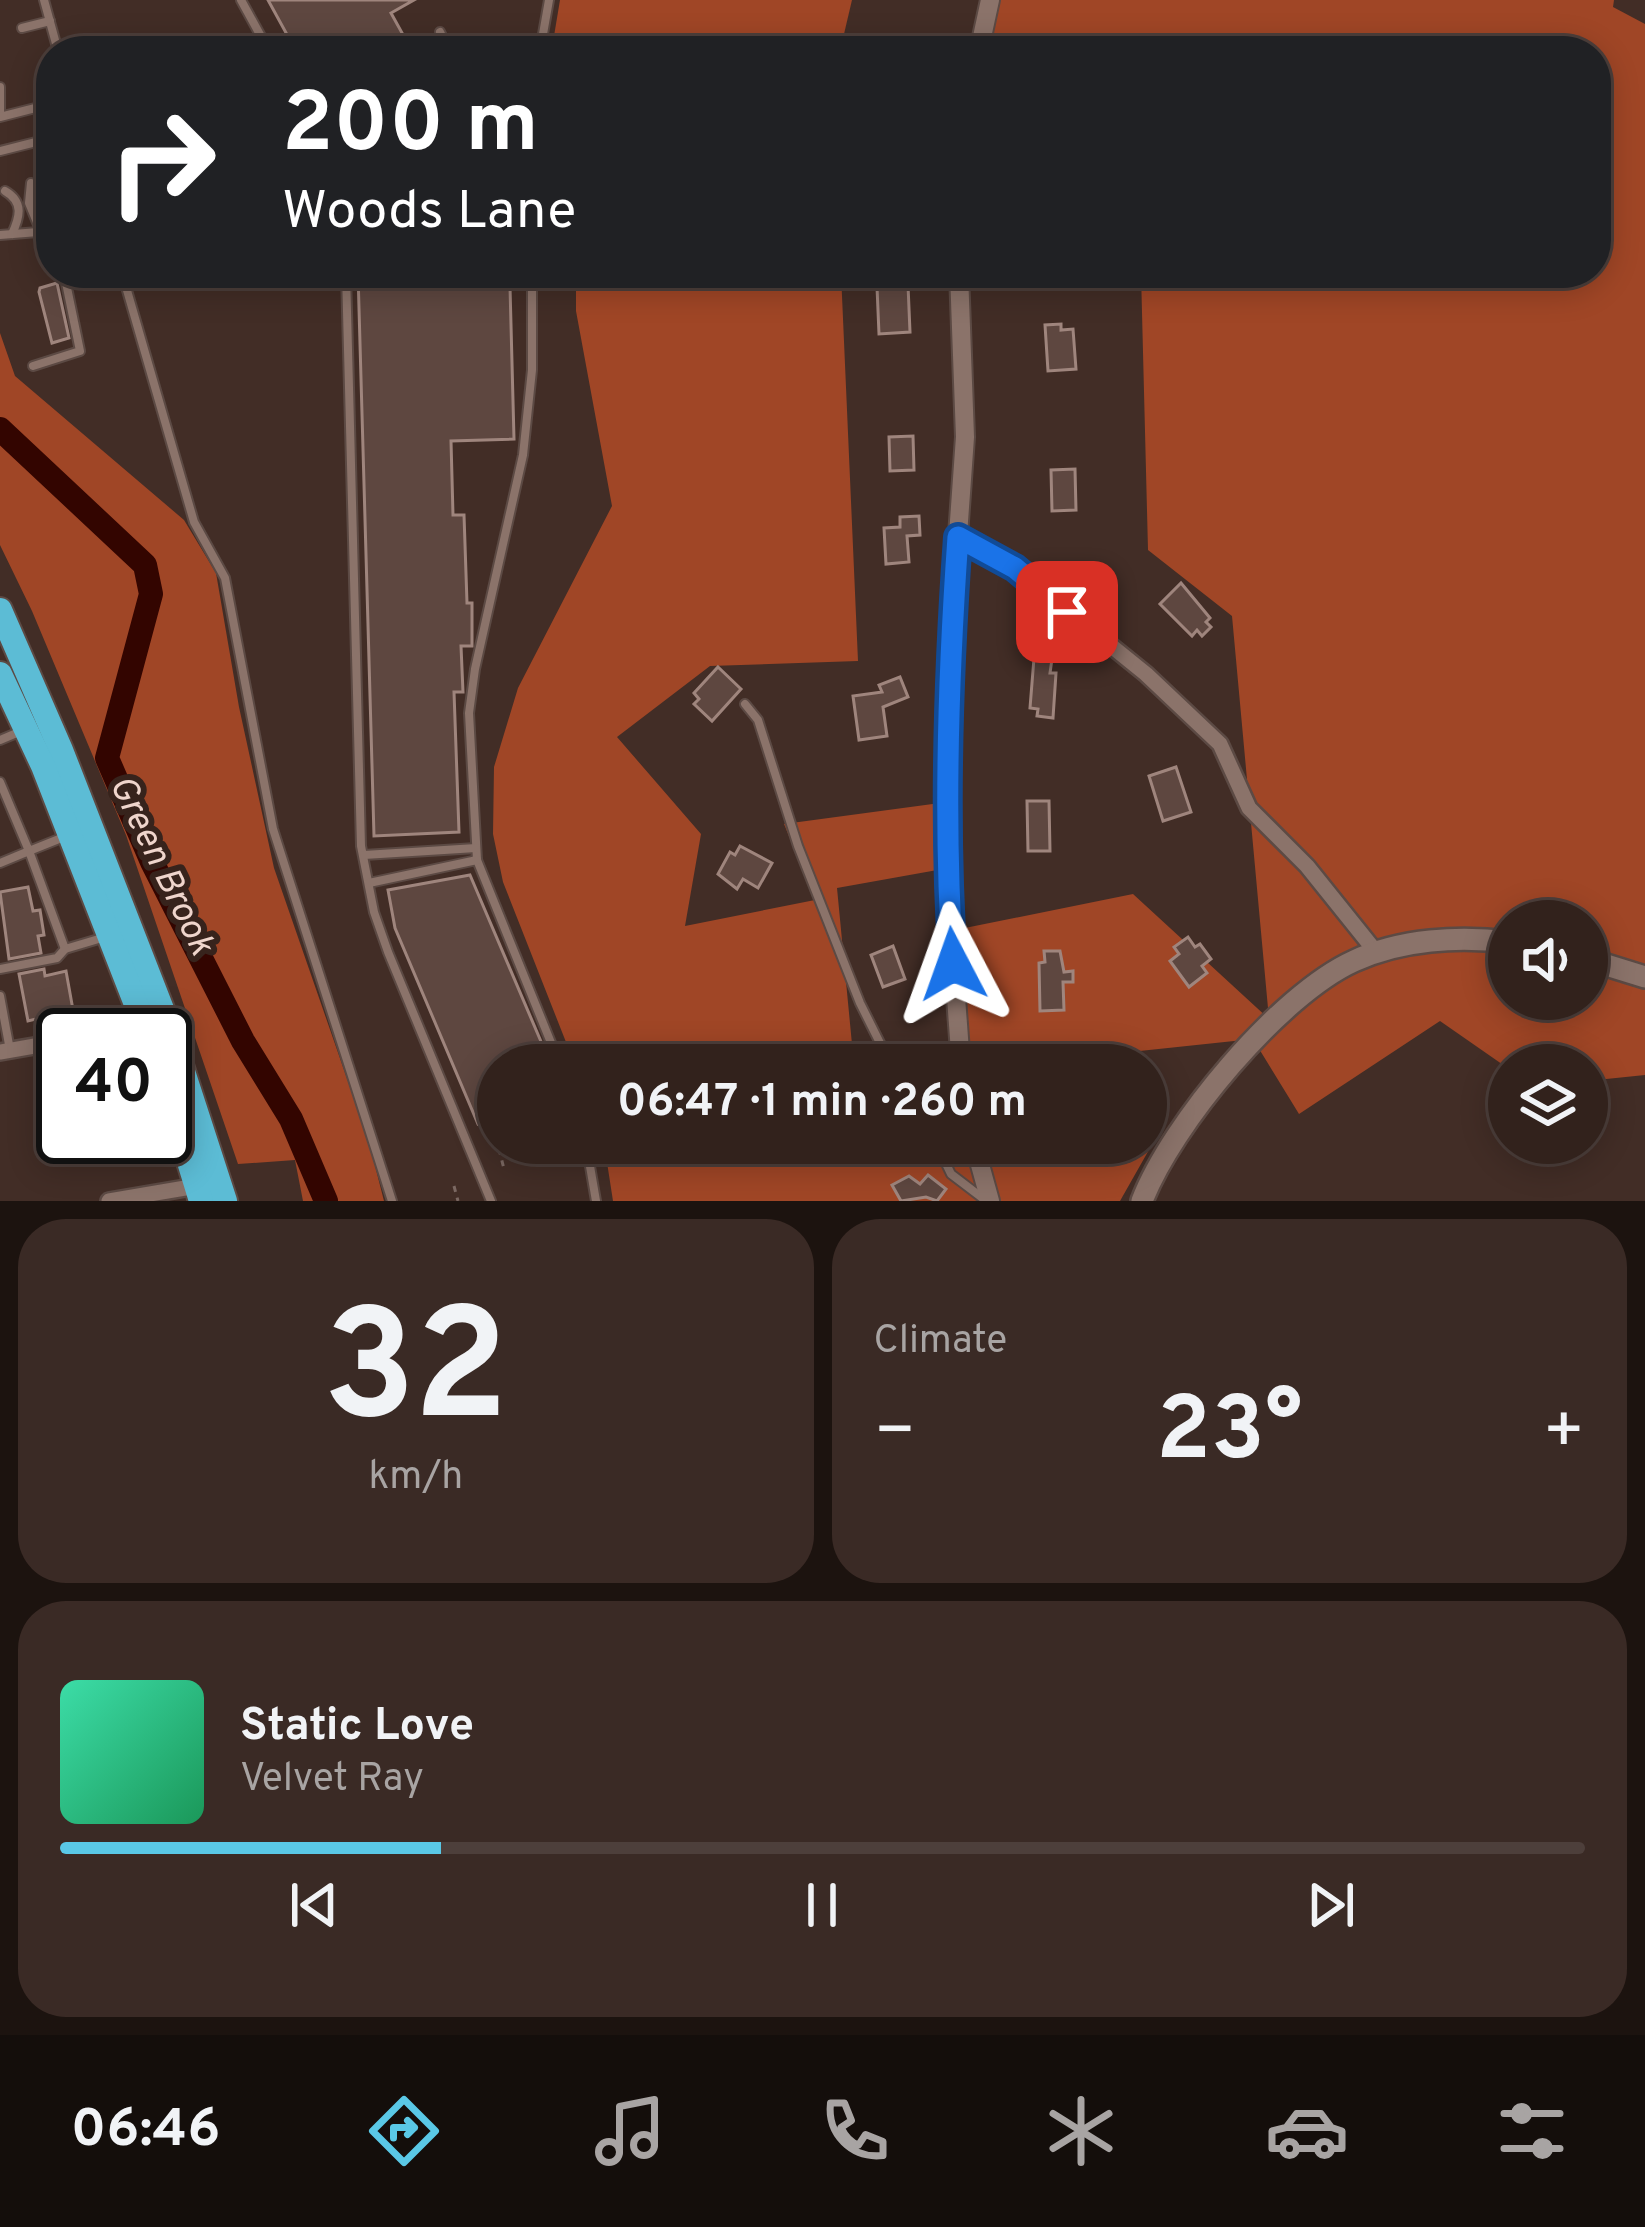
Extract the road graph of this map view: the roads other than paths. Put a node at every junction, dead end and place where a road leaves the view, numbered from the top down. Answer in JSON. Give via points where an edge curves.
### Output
{"nodes":[{"id":1,"x":44,"y":0,"type":"edge"},
{"id":2,"x":241,"y":0,"type":"edge"},
{"id":3,"x":549,"y":0,"type":"edge"},
{"id":4,"x":990,"y":0,"type":"edge"},
{"id":5,"x":50,"y":21,"type":"junction"},
{"id":6,"x":22,"y":28,"type":"dead end"},
{"id":7,"x":440,"y":32,"type":"dead end"},
{"id":8,"x":54,"y":36,"type":"edge"},
{"id":9,"x":261,"y":36,"type":"edge"},
{"id":10,"x":442,"y":36,"type":"edge"},
{"id":11,"x":543,"y":36,"type":"edge"},
{"id":12,"x":982,"y":36,"type":"edge"},
{"id":13,"x":0,"y":88,"type":"edge"},
{"id":14,"x":36,"y":107,"type":"edge"},
{"id":15,"x":0,"y":115,"type":"edge"},
{"id":16,"x":36,"y":142,"type":"edge"},
{"id":17,"x":0,"y":151,"type":"edge"},
{"id":18,"x":31,"y":183,"type":"dead end"},
{"id":19,"x":5,"y":190,"type":"dead end"},
{"id":20,"x":36,"y":215,"type":"edge"},
{"id":21,"x":36,"y":232,"type":"edge"},
{"id":22,"x":12,"y":234,"type":"junction"},
{"id":23,"x":0,"y":235,"type":"edge"},
{"id":24,"x":67,"y":288,"type":"edge"},
{"id":25,"x":126,"y":288,"type":"edge"},
{"id":26,"x":346,"y":288,"type":"edge"},
{"id":27,"x":532,"y":288,"type":"edge"},
{"id":28,"x":960,"y":288,"type":"edge"},
{"id":29,"x":33,"y":366,"type":"dead end"},
{"id":30,"x":958,"y":537,"type":"junction"},
{"id":31,"x":0,"y":610,"type":"edge"},
{"id":32,"x":0,"y":676,"type":"edge"},
{"id":33,"x":745,"y":704,"type":"dead end"},
{"id":34,"x":26,"y":729,"type":"junction"},
{"id":35,"x":0,"y":740,"type":"edge"},
{"id":36,"x":0,"y":782,"type":"edge"},
{"id":37,"x":70,"y":835,"type":"junction"},
{"id":38,"x":476,"y":848,"type":"junction"},
{"id":39,"x":29,"y":851,"type":"junction"},
{"id":40,"x":363,"y":855,"type":"junction"},
{"id":41,"x":477,"y":860,"type":"junction"},
{"id":42,"x":0,"y":863,"type":"edge"},
{"id":43,"x":369,"y":883,"type":"junction"},
{"id":44,"x":110,"y":936,"type":"junction"},
{"id":45,"x":1488,"y":939,"type":"edge"},
{"id":46,"x":65,"y":949,"type":"junction"},
{"id":47,"x":1376,"y":952,"type":"junction"},
{"id":48,"x":1608,"y":966,"type":"edge"},
{"id":49,"x":0,"y":969,"type":"edge"},
{"id":50,"x":1645,"y":977,"type":"edge"},
{"id":51,"x":0,"y":996,"type":"edge"},
{"id":52,"x":138,"y":1008,"type":"edge"},
{"id":53,"x":551,"y":1044,"type":"edge"},
{"id":54,"x":880,"y":1044,"type":"edge"},
{"id":55,"x":959,"y":1044,"type":"edge"},
{"id":56,"x":36,"y":1046,"type":"edge"},
{"id":57,"x":5,"y":1052,"type":"edge"},
{"id":58,"x":191,"y":1164,"type":"edge"},
{"id":59,"x":590,"y":1164,"type":"edge"},
{"id":60,"x":946,"y":1164,"type":"edge"},
{"id":61,"x":979,"y":1164,"type":"edge"},
{"id":62,"x":199,"y":1193,"type":"edge"},
{"id":63,"x":110,"y":1201,"type":"edge"},
{"id":64,"x":225,"y":1201,"type":"edge"},
{"id":65,"x":392,"y":1201,"type":"edge"},
{"id":66,"x":491,"y":1201,"type":"edge"},
{"id":67,"x":596,"y":1201,"type":"edge"},
{"id":68,"x":988,"y":1201,"type":"edge"},
{"id":69,"x":1142,"y":1201,"type":"edge"}],
"edges":[{"from":1,"to":5,"type":"lane"},
{"from":2,"to":9,"type":"lane"},
{"from":3,"to":11,"type":"lane"},
{"from":4,"to":12,"type":"street"},
{"from":5,"to":6,"type":"lane"},
{"from":5,"to":8,"type":"lane"},
{"from":7,"to":10,"type":"lane"},
{"from":13,"to":15,"type":"lane"},
{"from":14,"to":15,"type":"lane"},
{"from":16,"to":17,"type":"lane"},
{"from":18,"to":20,"type":"lane","via":[[28,203]]},
{"from":19,"to":22,"type":"lane","via":[[20,210]]},
{"from":21,"to":22,"type":"lane"},
{"from":22,"to":23,"type":"lane"},
{"from":24,"to":29,"type":"lane","via":[[81,347]]},
{"from":25,"to":65,"type":"lane","via":[[194,522],[225,578],[278,848]]},
{"from":26,"to":40,"type":"lane"},
{"from":27,"to":38,"type":"lane","via":[[524,455],[469,713]]},
{"from":28,"to":30,"type":"street","via":[[965,437]]},
{"from":30,"to":47,"type":"street","via":[[1015,568],[1220,744],[1249,808]]},
{"from":30,"to":55,"type":"street","via":[[949,903]]},
{"from":31,"to":64,"type":"highway","via":[[167,1022]]},
{"from":32,"to":34,"type":"highway"},
{"from":33,"to":54,"type":"lane","via":[[758,720],[798,846]]},
{"from":34,"to":35,"type":"lane"},
{"from":34,"to":37,"type":"highway"},
{"from":36,"to":39,"type":"lane"},
{"from":37,"to":39,"type":"lane"},
{"from":37,"to":44,"type":"highway"},
{"from":38,"to":40,"type":"lane"},
{"from":38,"to":41,"type":"lane"},
{"from":39,"to":42,"type":"lane"},
{"from":39,"to":46,"type":"lane"},
{"from":40,"to":43,"type":"lane"},
{"from":41,"to":43,"type":"lane"},
{"from":41,"to":53,"type":"lane"},
{"from":43,"to":66,"type":"lane","via":[[388,952]]},
{"from":44,"to":46,"type":"lane"},
{"from":44,"to":52,"type":"highway"},
{"from":45,"to":47,"type":"main road"},
{"from":46,"to":49,"type":"lane","via":[[57,958]]},
{"from":47,"to":69,"type":"main road","via":[[1321,981],[1262,1033],[1173,1140]]},
{"from":48,"to":50,"type":"main road"},
{"from":51,"to":57,"type":"lane"},
{"from":56,"to":57,"type":"street"},
{"from":58,"to":62,"type":"highway"},
{"from":59,"to":67,"type":"lane"},
{"from":60,"to":68,"type":"lane"},
{"from":61,"to":68,"type":"street"},
{"from":62,"to":63,"type":"street"}]}
